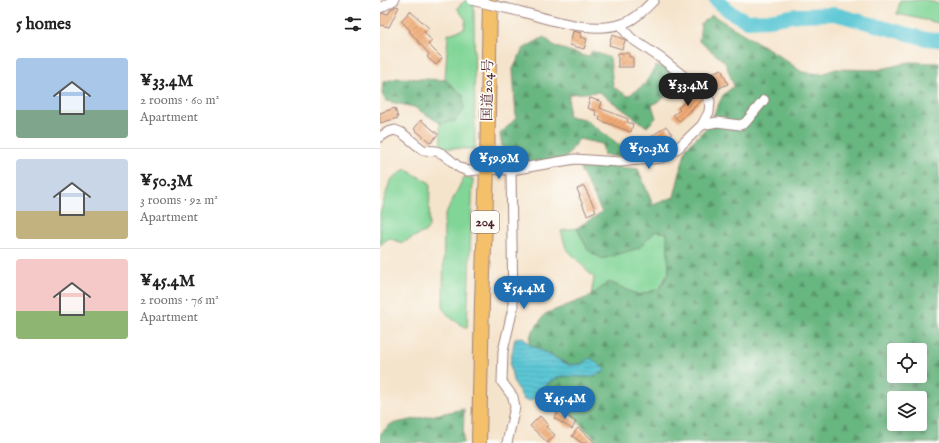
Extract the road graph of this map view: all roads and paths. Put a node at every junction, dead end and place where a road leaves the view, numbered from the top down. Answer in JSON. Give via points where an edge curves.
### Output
{"nodes":[{"id":1,"x":394,"y":0,"type":"edge"},
{"id":2,"x":471,"y":0,"type":"edge"},
{"id":3,"x":490,"y":0,"type":"edge"},
{"id":4,"x":654,"y":0,"type":"edge"},
{"id":5,"x":380,"y":8,"type":"edge"},
{"id":6,"x":622,"y":24,"type":"junction"},
{"id":7,"x":764,"y":100,"type":"dead end"},
{"id":8,"x":702,"y":125,"type":"junction"},
{"id":9,"x":380,"y":137,"type":"edge"},
{"id":10,"x":487,"y":169,"type":"junction"},
{"id":11,"x":511,"y":170,"type":"junction"},
{"id":12,"x":479,"y":443,"type":"edge"},
{"id":13,"x":507,"y":443,"type":"edge"}],
"edges":[{"from":1,"to":5,"type":"street"},
{"from":2,"to":6,"type":"street","bridge":true,"via":[[577,25],[595,27]]},
{"from":3,"to":10,"type":"highway","name":"国道204号","number":"204"},
{"from":4,"to":6,"type":"street","via":[[640,14]]},
{"from":6,"to":8,"type":"street","via":[[631,38],[704,92],[710,101],[710,112]]},
{"from":7,"to":8,"type":"street","via":[[745,124],[717,122]]},
{"from":8,"to":11,"type":"street","via":[[678,148],[661,158],[619,162],[575,159]]},
{"from":9,"to":10,"type":"street","via":[[395,130],[423,150],[443,154],[460,168],[468,171]]},
{"from":10,"to":11,"type":"street"},
{"from":10,"to":12,"type":"highway","name":"国道204号","number":"204"},
{"from":11,"to":13,"type":"street","via":[[514,308],[503,351],[502,382],[513,398],[515,407]]}]}
